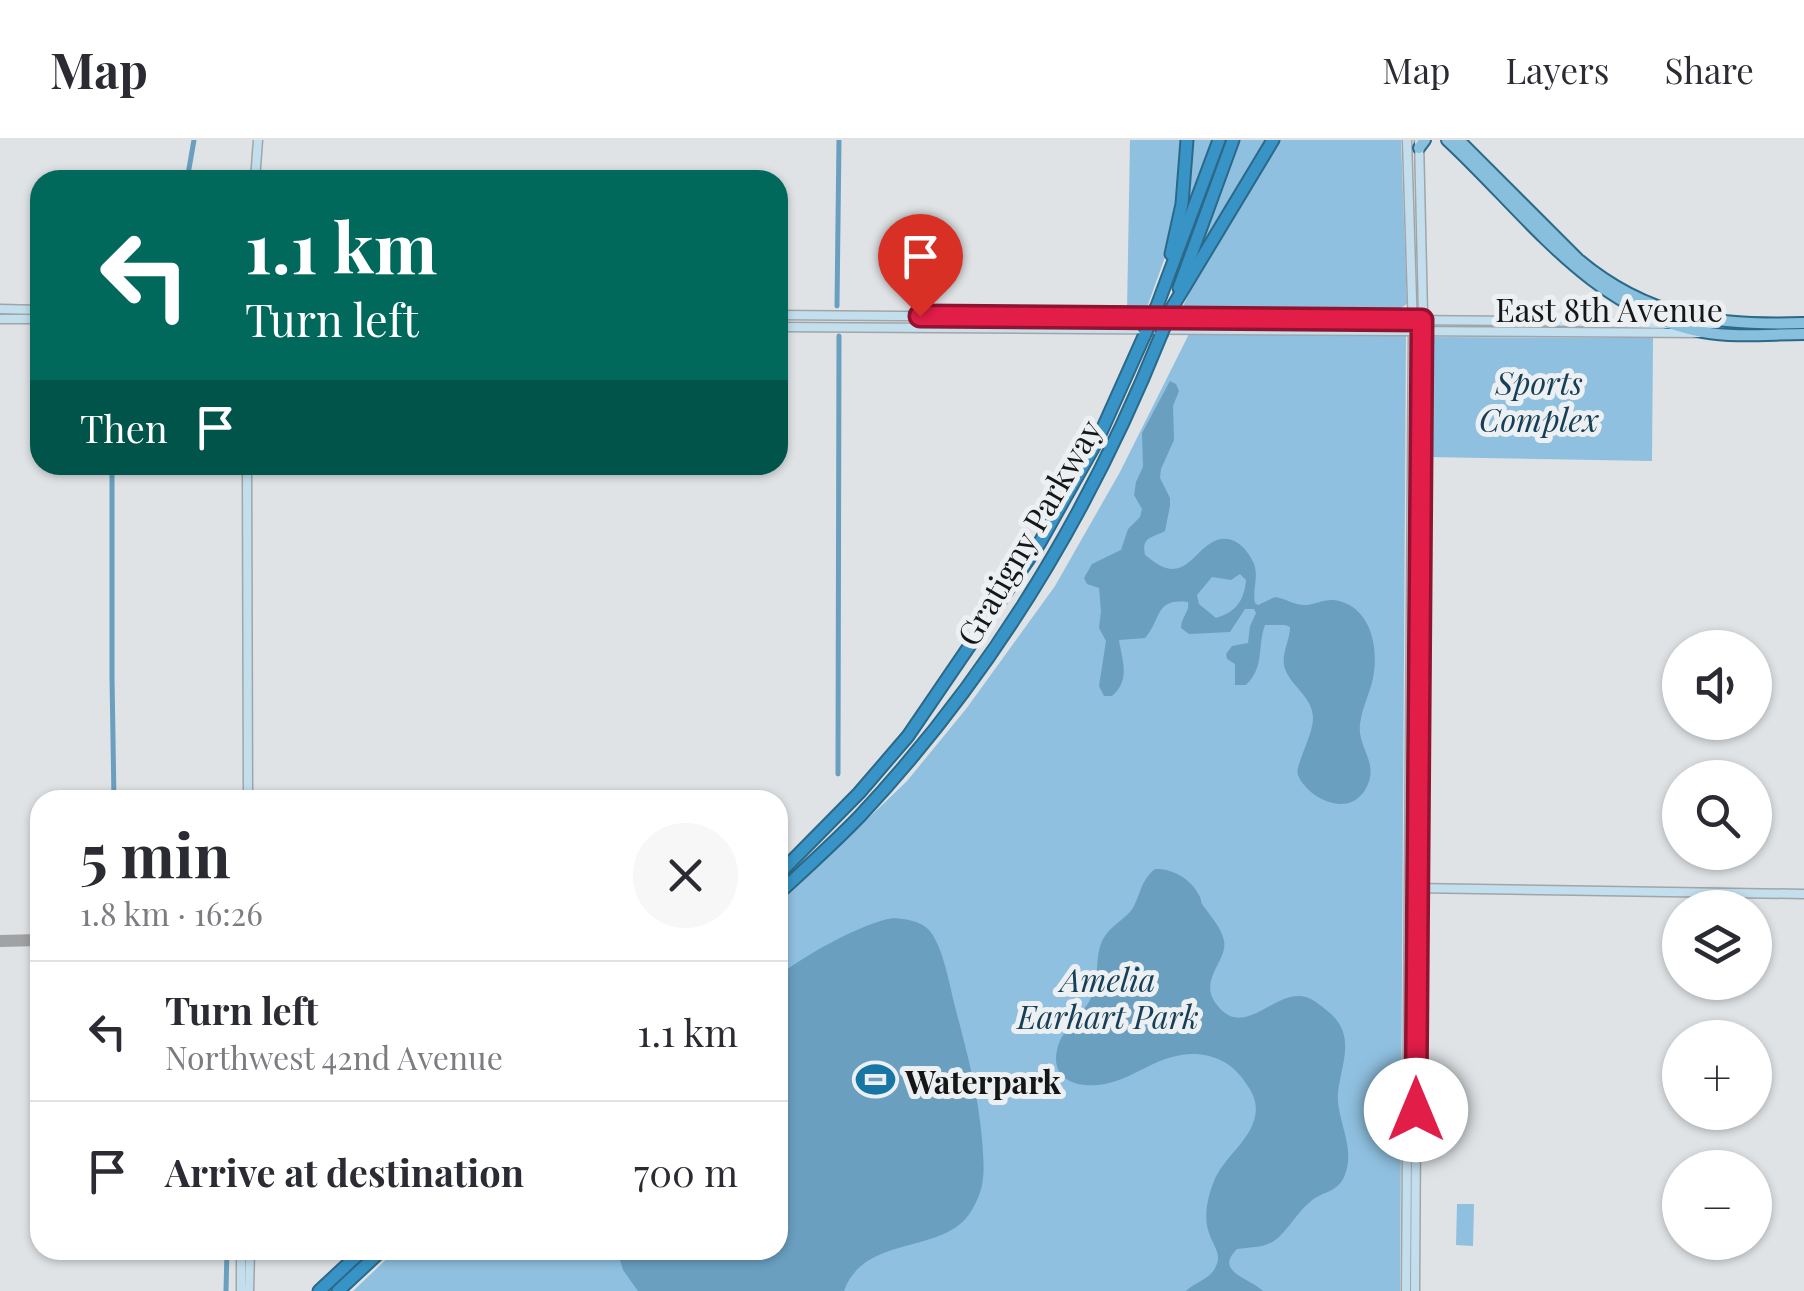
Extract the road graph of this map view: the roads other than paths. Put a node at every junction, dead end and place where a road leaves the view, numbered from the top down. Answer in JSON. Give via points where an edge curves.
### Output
{"nodes":[{"id":1,"x":258,"y":140,"type":"edge"},
{"id":2,"x":1187,"y":140,"type":"edge"},
{"id":3,"x":1220,"y":140,"type":"edge"},
{"id":4,"x":1233,"y":140,"type":"edge"},
{"id":5,"x":1273,"y":140,"type":"edge"},
{"id":6,"x":1407,"y":140,"type":"edge"},
{"id":7,"x":1447,"y":140,"type":"edge"},
{"id":8,"x":1459,"y":140,"type":"edge"},
{"id":9,"x":1421,"y":143,"type":"edge"},
{"id":10,"x":256,"y":170,"type":"edge"},
{"id":11,"x":1158,"y":306,"type":"junction"},
{"id":12,"x":1173,"y":306,"type":"junction"},
{"id":13,"x":0,"y":309,"type":"edge"},
{"id":14,"x":30,"y":310,"type":"edge"},
{"id":15,"x":788,"y":315,"type":"edge"},
{"id":16,"x":952,"y":316,"type":"junction"},
{"id":17,"x":1066,"y":317,"type":"junction"},
{"id":18,"x":0,"y":319,"type":"edge"},
{"id":19,"x":30,"y":319,"type":"edge"},
{"id":20,"x":1418,"y":320,"type":"junction"},
{"id":21,"x":1532,"y":321,"type":"junction"},
{"id":22,"x":1804,"y":323,"type":"edge"},
{"id":23,"x":1677,"y":324,"type":"junction"},
{"id":24,"x":1746,"y":324,"type":"junction"},
{"id":25,"x":788,"y":327,"type":"edge"},
{"id":26,"x":952,"y":328,"type":"junction"},
{"id":27,"x":1066,"y":329,"type":"junction"},
{"id":28,"x":1778,"y":329,"type":"junction"},
{"id":29,"x":1418,"y":331,"type":"junction"},
{"id":30,"x":1531,"y":332,"type":"junction"},
{"id":31,"x":1709,"y":334,"type":"junction"},
{"id":32,"x":1804,"y":334,"type":"edge"},
{"id":33,"x":247,"y":475,"type":"edge"},
{"id":34,"x":248,"y":790,"type":"edge"},
{"id":35,"x":788,"y":865,"type":"edge"},
{"id":36,"x":788,"y":884,"type":"edge"},
{"id":37,"x":1413,"y":888,"type":"junction"},
{"id":38,"x":1804,"y":894,"type":"edge"},
{"id":39,"x":241,"y":1260,"type":"edge"},
{"id":40,"x":250,"y":1260,"type":"edge"},
{"id":41,"x":352,"y":1260,"type":"edge"},
{"id":42,"x":371,"y":1260,"type":"edge"},
{"id":43,"x":240,"y":1291,"type":"edge"},
{"id":44,"x":249,"y":1291,"type":"edge"},
{"id":45,"x":319,"y":1291,"type":"edge"},
{"id":46,"x":338,"y":1291,"type":"edge"},
{"id":47,"x":1406,"y":1291,"type":"edge"},
{"id":48,"x":1415,"y":1291,"type":"edge"}],
"edges":[{"from":1,"to":10,"type":"main road"},
{"from":2,"to":11,"type":"highway","via":[[1177,230]]},
{"from":3,"to":11,"type":"highway","name":"Gratigny Parkway"},
{"from":4,"to":12,"type":"highway","name":"Gratigny Parkway"},
{"from":5,"to":12,"type":"highway"},
{"from":6,"to":20,"type":"main road"},
{"from":7,"to":23,"type":"main road","via":[[1582,274],[1631,306]]},
{"from":8,"to":24,"type":"main road","via":[[1613,286],[1682,314]]},
{"from":9,"to":20,"type":"main road"},
{"from":11,"to":35,"type":"highway","name":"Gratigny Parkway","bridge":true,"via":[[1097,441],[1040,544],[908,736]]},
{"from":12,"to":36,"type":"highway","name":"Gratigny Parkway","bridge":true,"via":[[1132,405],[1034,591],[910,759]]},
{"from":13,"to":14,"type":"main road"},
{"from":15,"to":16,"type":"main road","name":"East 8th Avenue"},
{"from":16,"to":17,"type":"main road","name":"East 8th Avenue"},
{"from":16,"to":26,"type":"main road"},
{"from":17,"to":20,"type":"main road","name":"East 8th Avenue"},
{"from":17,"to":27,"type":"main road"},
{"from":18,"to":19,"type":"main road"},
{"from":20,"to":21,"type":"main road","name":"East 8th Avenue"},
{"from":20,"to":29,"type":"main road"},
{"from":21,"to":23,"type":"main road","name":"East 8th Avenue"},
{"from":21,"to":30,"type":"main road"},
{"from":22,"to":28,"type":"main road","name":"East 8th Avenue"},
{"from":23,"to":24,"type":"main road","name":"East 8th Avenue"},
{"from":23,"to":31,"type":"main road"},
{"from":24,"to":28,"type":"main road","name":"East 8th Avenue"},
{"from":25,"to":26,"type":"main road","name":"East 8th Avenue"},
{"from":26,"to":27,"type":"main road","name":"East 8th Avenue"},
{"from":27,"to":29,"type":"main road","name":"East 8th Avenue"},
{"from":28,"to":31,"type":"main road","name":"East 8th Avenue"},
{"from":28,"to":32,"type":"main road","name":"East 8th Avenue"},
{"from":29,"to":30,"type":"main road","name":"East 8th Avenue"},
{"from":29,"to":37,"type":"main road"},
{"from":30,"to":31,"type":"main road","name":"East 8th Avenue"},
{"from":33,"to":34,"type":"main road"},
{"from":37,"to":38,"type":"main road"},
{"from":37,"to":47,"type":"main road"},
{"from":37,"to":48,"type":"main road"},
{"from":39,"to":43,"type":"main road"},
{"from":40,"to":44,"type":"main road"},
{"from":41,"to":45,"type":"highway"},
{"from":42,"to":46,"type":"highway"}]}
